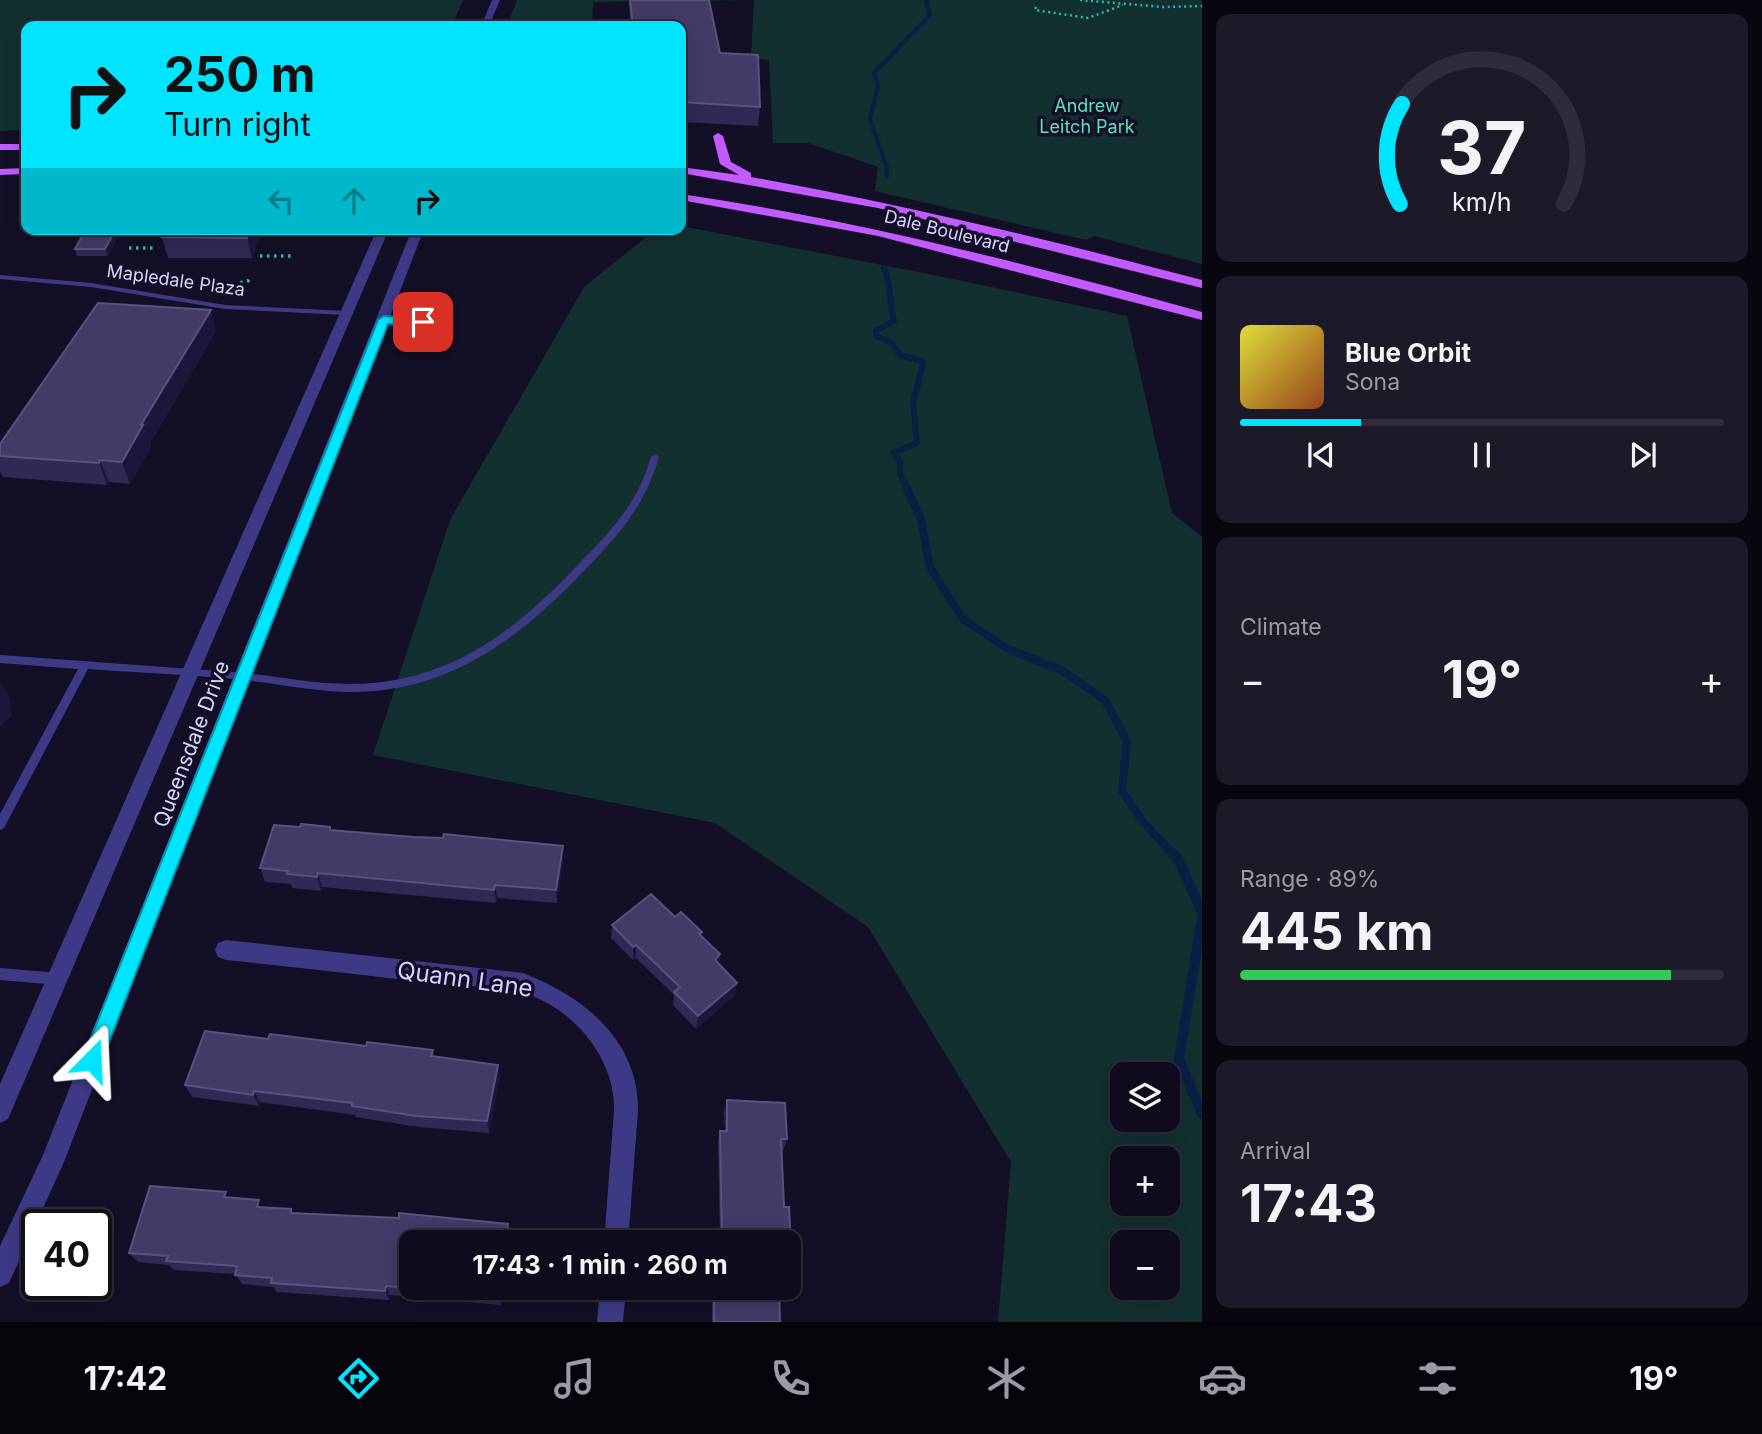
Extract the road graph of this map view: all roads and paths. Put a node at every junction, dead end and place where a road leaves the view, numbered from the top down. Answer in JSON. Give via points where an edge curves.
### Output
{"nodes":[{"id":1,"x":496,"y":0,"type":"edge"},
{"id":2,"x":1080,"y":0,"type":"edge"},
{"id":3,"x":1124,"y":4,"type":"junction"},
{"id":4,"x":1202,"y":6,"type":"edge"},
{"id":5,"x":1036,"y":7,"type":"dead end"},
{"id":6,"x":487,"y":21,"type":"edge"},
{"id":7,"x":718,"y":136,"type":"dead end"},
{"id":8,"x":0,"y":147,"type":"edge"},
{"id":9,"x":21,"y":147,"type":"edge"},
{"id":10,"x":686,"y":171,"type":"edge"},
{"id":11,"x":0,"y":172,"type":"edge"},
{"id":12,"x":21,"y":172,"type":"edge"},
{"id":13,"x":773,"y":184,"type":"junction"},
{"id":14,"x":686,"y":198,"type":"edge"},
{"id":15,"x":380,"y":235,"type":"edge"},
{"id":16,"x":416,"y":235,"type":"edge"},
{"id":17,"x":129,"y":248,"type":"dead end"},
{"id":18,"x":156,"y":248,"type":"dead end"},
{"id":19,"x":260,"y":256,"type":"dead end"},
{"id":20,"x":295,"y":256,"type":"dead end"},
{"id":21,"x":0,"y":277,"type":"edge"},
{"id":22,"x":250,"y":277,"type":"dead end"},
{"id":23,"x":1202,"y":284,"type":"edge"},
{"id":24,"x":213,"y":289,"type":"dead end"},
{"id":25,"x":347,"y":313,"type":"junction"},
{"id":26,"x":1202,"y":316,"type":"edge"},
{"id":27,"x":384,"y":320,"type":"junction"},
{"id":28,"x":442,"y":323,"type":"dead end"},
{"id":29,"x":655,"y":457,"type":"dead end"},
{"id":30,"x":0,"y":659,"type":"edge"},
{"id":31,"x":85,"y":665,"type":"junction"},
{"id":32,"x":190,"y":673,"type":"junction"},
{"id":33,"x":242,"y":677,"type":"junction"},
{"id":34,"x":0,"y":825,"type":"edge"},
{"id":35,"x":226,"y":950,"type":"dead end"},
{"id":36,"x":0,"y":974,"type":"edge"},
{"id":37,"x":58,"y":979,"type":"junction"},
{"id":38,"x":0,"y":1111,"type":"edge"},
{"id":39,"x":617,"y":1230,"type":"edge"},
{"id":40,"x":0,"y":1274,"type":"edge"},
{"id":41,"x":612,"y":1300,"type":"edge"},
{"id":42,"x":610,"y":1322,"type":"edge"}],
"edges":[{"from":1,"to":6,"type":"street"},
{"from":2,"to":3,"type":"path"},
{"from":3,"to":4,"type":"path"},
{"from":3,"to":5,"type":"path","via":[[1088,18]]},
{"from":7,"to":13,"type":"main road","via":[[728,167]]},
{"from":8,"to":9,"type":"main road"},
{"from":10,"to":13,"type":"main road","name":"Dale Boulevard"},
{"from":11,"to":12,"type":"main road"},
{"from":13,"to":23,"type":"main road","name":"Dale Boulevard","via":[[919,212]]},
{"from":14,"to":26,"type":"main road","name":"Dale Boulevard","via":[[931,244]]},
{"from":15,"to":25,"type":"street","name":"Queensdale Drive"},
{"from":16,"to":27,"type":"street","name":"Queensdale Drive"},
{"from":17,"to":18,"type":"path"},
{"from":19,"to":20,"type":"path"},
{"from":21,"to":25,"type":"lane","name":"Mapledale Plaza","via":[[80,284],[225,307]]},
{"from":22,"to":24,"type":"path"},
{"from":25,"to":32,"type":"street","name":"Queensdale Drive"},
{"from":27,"to":28,"type":"lane"},
{"from":27,"to":33,"type":"street","name":"Queensdale Drive"},
{"from":29,"to":33,"type":"lane","via":[[644,493],[632,513],[558,593],[522,625],[470,660],[419,680],[384,687]]},
{"from":30,"to":31,"type":"lane"},
{"from":31,"to":32,"type":"lane"},
{"from":31,"to":34,"type":"lane"},
{"from":32,"to":33,"type":"lane"},
{"from":32,"to":37,"type":"street","name":"Queensdale Drive"},
{"from":33,"to":40,"type":"street","name":"Queensdale Drive","via":[[52,1162]]},
{"from":35,"to":39,"type":"street","name":"Quann Lane","via":[[523,983],[575,1009],[598,1032],[615,1059],[625,1093]]},
{"from":36,"to":37,"type":"lane"},
{"from":37,"to":38,"type":"street","name":"Queensdale Drive"},
{"from":41,"to":42,"type":"street"}]}
